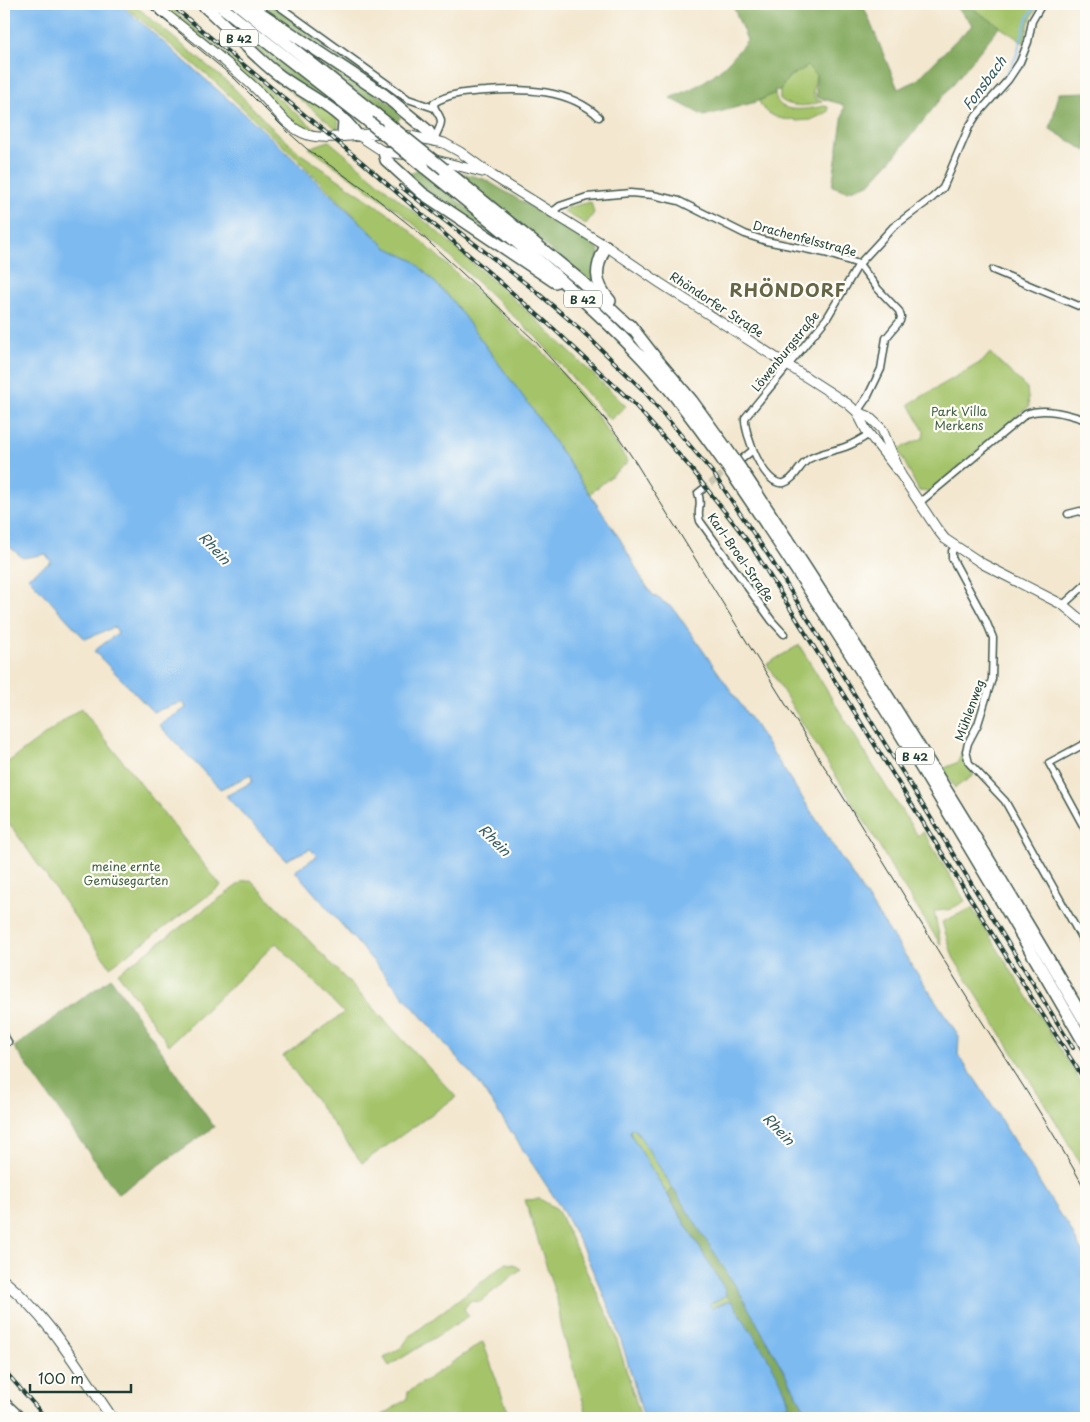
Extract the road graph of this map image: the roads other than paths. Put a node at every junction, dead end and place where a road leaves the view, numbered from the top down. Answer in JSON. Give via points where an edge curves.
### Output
{"nodes":[{"id":1,"x":153,"y":4,"type":"edge"},
{"id":2,"x":202,"y":4,"type":"edge"},
{"id":3,"x":218,"y":4,"type":"edge"},
{"id":4,"x":238,"y":4,"type":"edge"},
{"id":5,"x":247,"y":4,"type":"edge"},
{"id":6,"x":276,"y":4,"type":"edge"},
{"id":7,"x":1042,"y":4,"type":"edge"},
{"id":8,"x":434,"y":108,"type":"junction"},
{"id":9,"x":599,"y":117,"type":"dead end"},
{"id":10,"x":344,"y":120,"type":"junction"},
{"id":11,"x":405,"y":134,"type":"junction"},
{"id":12,"x":343,"y":135,"type":"junction"},
{"id":13,"x":357,"y":135,"type":"junction"},
{"id":14,"x":434,"y":140,"type":"junction"},
{"id":15,"x":384,"y":152,"type":"junction"},
{"id":16,"x":419,"y":155,"type":"junction"},
{"id":17,"x":493,"y":176,"type":"junction"},
{"id":18,"x":551,"y":213,"type":"junction"},
{"id":19,"x":606,"y":246,"type":"junction"},
{"id":20,"x":860,"y":264,"type":"junction"},
{"id":21,"x":992,"y":270,"type":"dead end"},
{"id":22,"x":1086,"y":309,"type":"edge"},
{"id":23,"x":597,"y":312,"type":"junction"},
{"id":24,"x":634,"y":330,"type":"junction"},
{"id":25,"x":789,"y":366,"type":"junction"},
{"id":26,"x":857,"y":412,"type":"junction"},
{"id":27,"x":1086,"y":420,"type":"edge"},
{"id":28,"x":874,"y":421,"type":"junction"},
{"id":29,"x":868,"y":432,"type":"junction"},
{"id":30,"x":753,"y":450,"type":"junction"},
{"id":31,"x":722,"y":451,"type":"junction"},
{"id":32,"x":738,"y":467,"type":"junction"},
{"id":33,"x":901,"y":475,"type":"junction"},
{"id":34,"x":702,"y":489,"type":"tunnel mouth"},
{"id":35,"x":919,"y":503,"type":"junction"},
{"id":36,"x":1068,"y":514,"type":"dead end"},
{"id":37,"x":1086,"y":515,"type":"edge"},
{"id":38,"x":956,"y":547,"type":"junction"},
{"id":39,"x":1086,"y":584,"type":"edge"},
{"id":40,"x":1063,"y":605,"type":"junction"},
{"id":41,"x":1086,"y":624,"type":"edge"},
{"id":42,"x":784,"y":634,"type":"dead end"},
{"id":43,"x":1086,"y":743,"type":"edge"},
{"id":44,"x":1086,"y":831,"type":"edge"},
{"id":45,"x":1086,"y":946,"type":"edge"},
{"id":46,"x":1086,"y":1023,"type":"edge"},
{"id":47,"x":4,"y":1035,"type":"edge"},
{"id":48,"x":4,"y":1045,"type":"edge"},
{"id":49,"x":1086,"y":1046,"type":"edge"},
{"id":50,"x":4,"y":1281,"type":"edge"},
{"id":51,"x":4,"y":1400,"type":"edge"},
{"id":52,"x":23,"y":1418,"type":"edge"},
{"id":53,"x":112,"y":1418,"type":"edge"}],
"edges":[{"from":1,"to":12,"type":"main road","name":"Rhöndorfer Straße","via":[[250,84],[298,131],[321,137]]},
{"from":2,"to":10,"type":"highway","number":"B 42","via":[[275,72]]},
{"from":3,"to":23,"type":"highway","number":"B 42","bridge":true,"via":[[532,253]]},
{"from":4,"to":24,"type":"highway","number":"B 42","bridge":true,"via":[[581,281]]},
{"from":5,"to":14,"type":"highway","via":[[383,94],[428,131]]},
{"from":6,"to":8,"type":"street","via":[[408,99]]},
{"from":7,"to":20,"type":"street","name":"Löwenburgstraße","via":[[1032,21],[1020,62],[969,127],[943,188],[893,227]]},
{"from":8,"to":9,"type":"street","via":[[434,102],[449,96],[530,89],[562,96]]},
{"from":8,"to":14,"type":"street","via":[[441,123]]},
{"from":10,"to":12,"type":"highway"},
{"from":10,"to":13,"type":"highway","number":"B 42"},
{"from":11,"to":13,"type":"main road","name":"Rhöndorfer Straße"},
{"from":11,"to":14,"type":"main road","name":"Rhöndorfer Straße"},
{"from":11,"to":15,"type":"main road","via":[[393,137]]},
{"from":12,"to":13,"type":"main road","name":"Rhöndorfer Straße"},
{"from":13,"to":15,"type":"main road","name":"Rhöndorfer Straße"},
{"from":14,"to":16,"type":"main road","via":[[427,151]]},
{"from":14,"to":17,"type":"main road","name":"Rhöndorfer Straße","via":[[460,152]]},
{"from":15,"to":16,"type":"main road","name":"Rhöndorfer Straße"},
{"from":15,"to":23,"type":"highway","number":"B 42","via":[[386,160],[422,193]]},
{"from":16,"to":17,"type":"main road","name":"Rhöndorfer Straße"},
{"from":17,"to":18,"type":"main road","name":"Rhöndorfer Straße"},
{"from":18,"to":19,"type":"main road","name":"Rhöndorfer Straße"},
{"from":18,"to":20,"type":"street","name":"Drachenfelsstraße","via":[[560,206],[588,197],[630,193],[654,195],[686,204],[745,234]]},
{"from":19,"to":24,"type":"highway","number":"B 42","via":[[596,270],[598,281],[604,295]]},
{"from":19,"to":25,"type":"main road","name":"Rhöndorfer Straße"},
{"from":20,"to":25,"type":"street","name":"Löwenburgstraße","via":[[827,318]]},
{"from":20,"to":26,"type":"street","name":"Drachenfelsstraße","via":[[901,317],[886,338],[881,369]]},
{"from":21,"to":22,"type":"street"},
{"from":23,"to":31,"type":"highway","number":"B 42","via":[[645,361]]},
{"from":24,"to":31,"type":"highway","number":"B 42","via":[[692,401]]},
{"from":25,"to":26,"type":"main road","name":"Rhöndorfer Straße"},
{"from":25,"to":30,"type":"street","name":"Löwenburgstraße","via":[[746,416],[745,425]]},
{"from":26,"to":28,"type":"main road","name":"Rhöndorfer Straße"},
{"from":26,"to":29,"type":"main road","name":"Rhöndorfer Straße"},
{"from":27,"to":35,"type":"street","via":[[1048,412],[1026,414]]},
{"from":28,"to":29,"type":"main road","via":[[868,423]]},
{"from":28,"to":33,"type":"main road","name":"Rhöndorfer Straße","via":[[882,429]]},
{"from":29,"to":30,"type":"street","via":[[847,446],[809,459],[785,483],[770,478]]},
{"from":29,"to":33,"type":"main road","name":"Rhöndorfer Straße"},
{"from":30,"to":32,"type":"street"},
{"from":31,"to":32,"type":"highway","number":"B 42","bridge":true},
{"from":32,"to":46,"type":"highway","number":"B 42","via":[[906,724]]},
{"from":32,"to":49,"type":"highway","number":"B 42","via":[[896,724]]},
{"from":33,"to":35,"type":"main road","name":"Rhöndorfer Straße"},
{"from":34,"to":42,"type":"street","name":"Karl-Broel-Straße","via":[[698,493],[700,521]]},
{"from":35,"to":38,"type":"main road","name":"Rhöndorfer Straße","via":[[937,529]]},
{"from":36,"to":37,"type":"street","via":[[1080,511]]},
{"from":38,"to":40,"type":"main road","name":"Rhöndorfer Straße"},
{"from":38,"to":45,"type":"street","name":"Mühlenweg","via":[[952,558],[993,638],[992,678],[983,711],[966,751],[969,763],[1005,801]]},
{"from":39,"to":40,"type":"street"},
{"from":40,"to":41,"type":"main road","name":"Rhöndorfer Straße"},
{"from":43,"to":44,"type":"street","via":[[1049,763]]},
{"from":47,"to":48,"type":"street","via":[[8,1042]]},
{"from":50,"to":53,"type":"main road","via":[[49,1327]]},
{"from":51,"to":52,"type":"street"}]}
